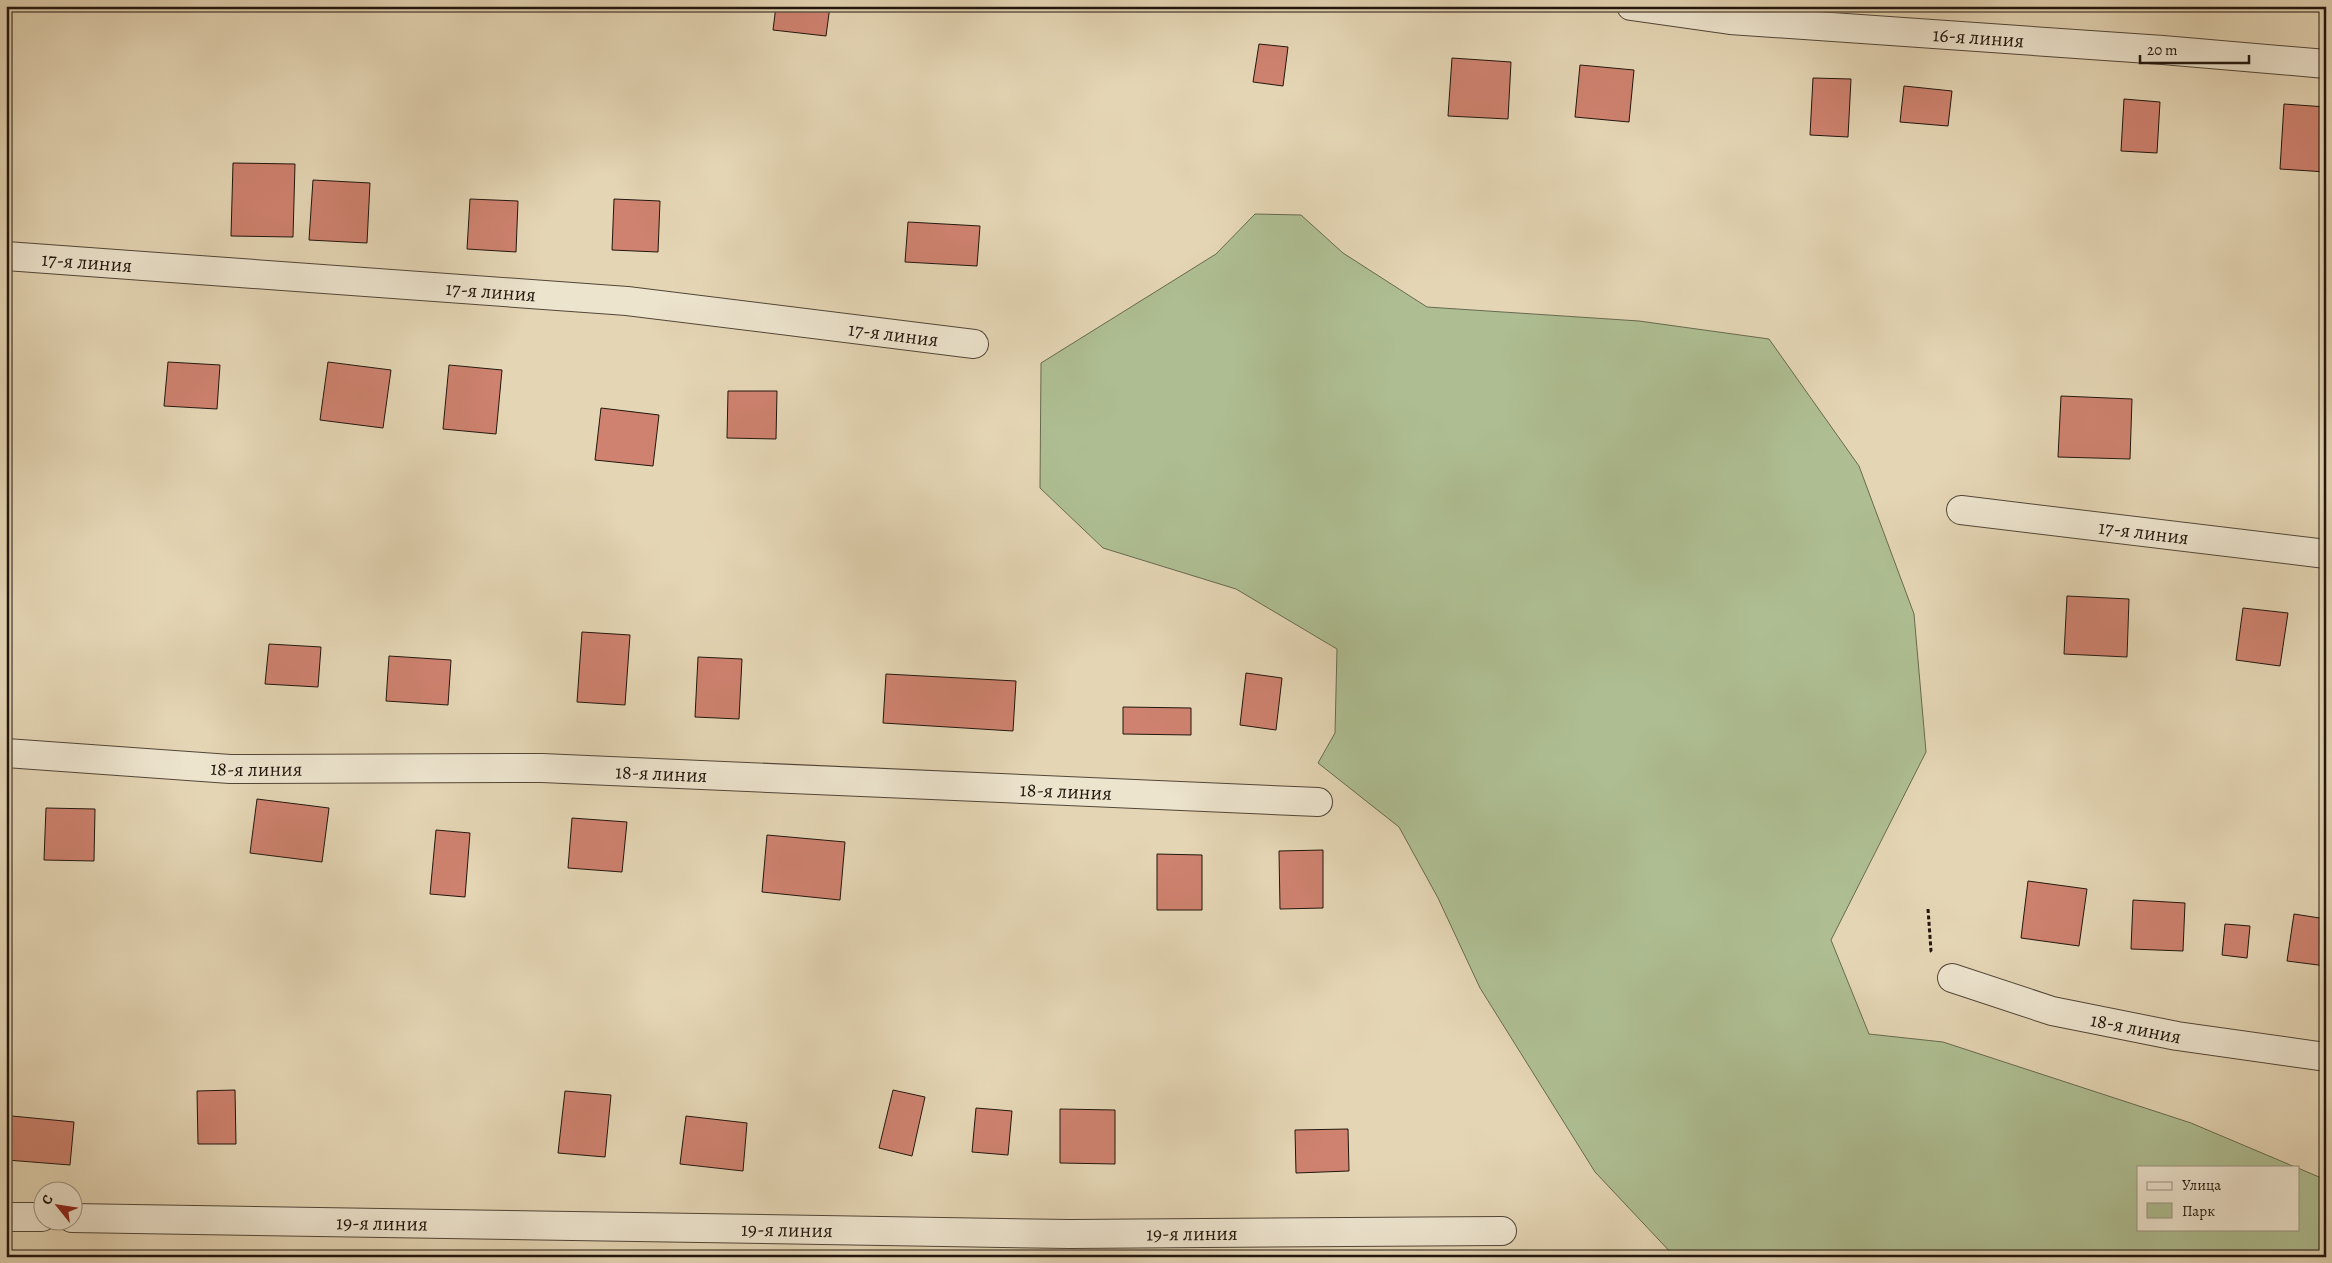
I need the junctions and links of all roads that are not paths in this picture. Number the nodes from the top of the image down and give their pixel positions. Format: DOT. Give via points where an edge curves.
graph roads {
  1 [pos="1631,6"];
  2 [pos="2326,64"];
  3 [pos="6,256"];
  4 [pos="974,344"];
  5 [pos="1961,510"];
  6 [pos="2326,554"];
  7 [pos="6,752"];
  8 [pos="1318,802"];
  9 [pos="1952,978"];
  10 [pos="2326,1058"];
  11 [pos="6,1217"];
  12 [pos="32,1217"];
  13 [pos="82,1218"];
  14 [pos="1502,1231"];
  1 -- 2 [label="street, 16-я линия" via="1730,20"];
  3 -- 4 [label="street, 17-я линия" via="628,301"];
  5 -- 6 [label="street, 17-я линия"];
  7 -- 8 [label="street, 18-я линия" via="230,770 542,768"];
  9 -- 10 [label="street, 18-я линия" via="2052,1012 2177,1036"];
  11 -- 12 [label="street"];
  13 -- 14 [label="street, 19-я линия" via="1070,1234"];
}
